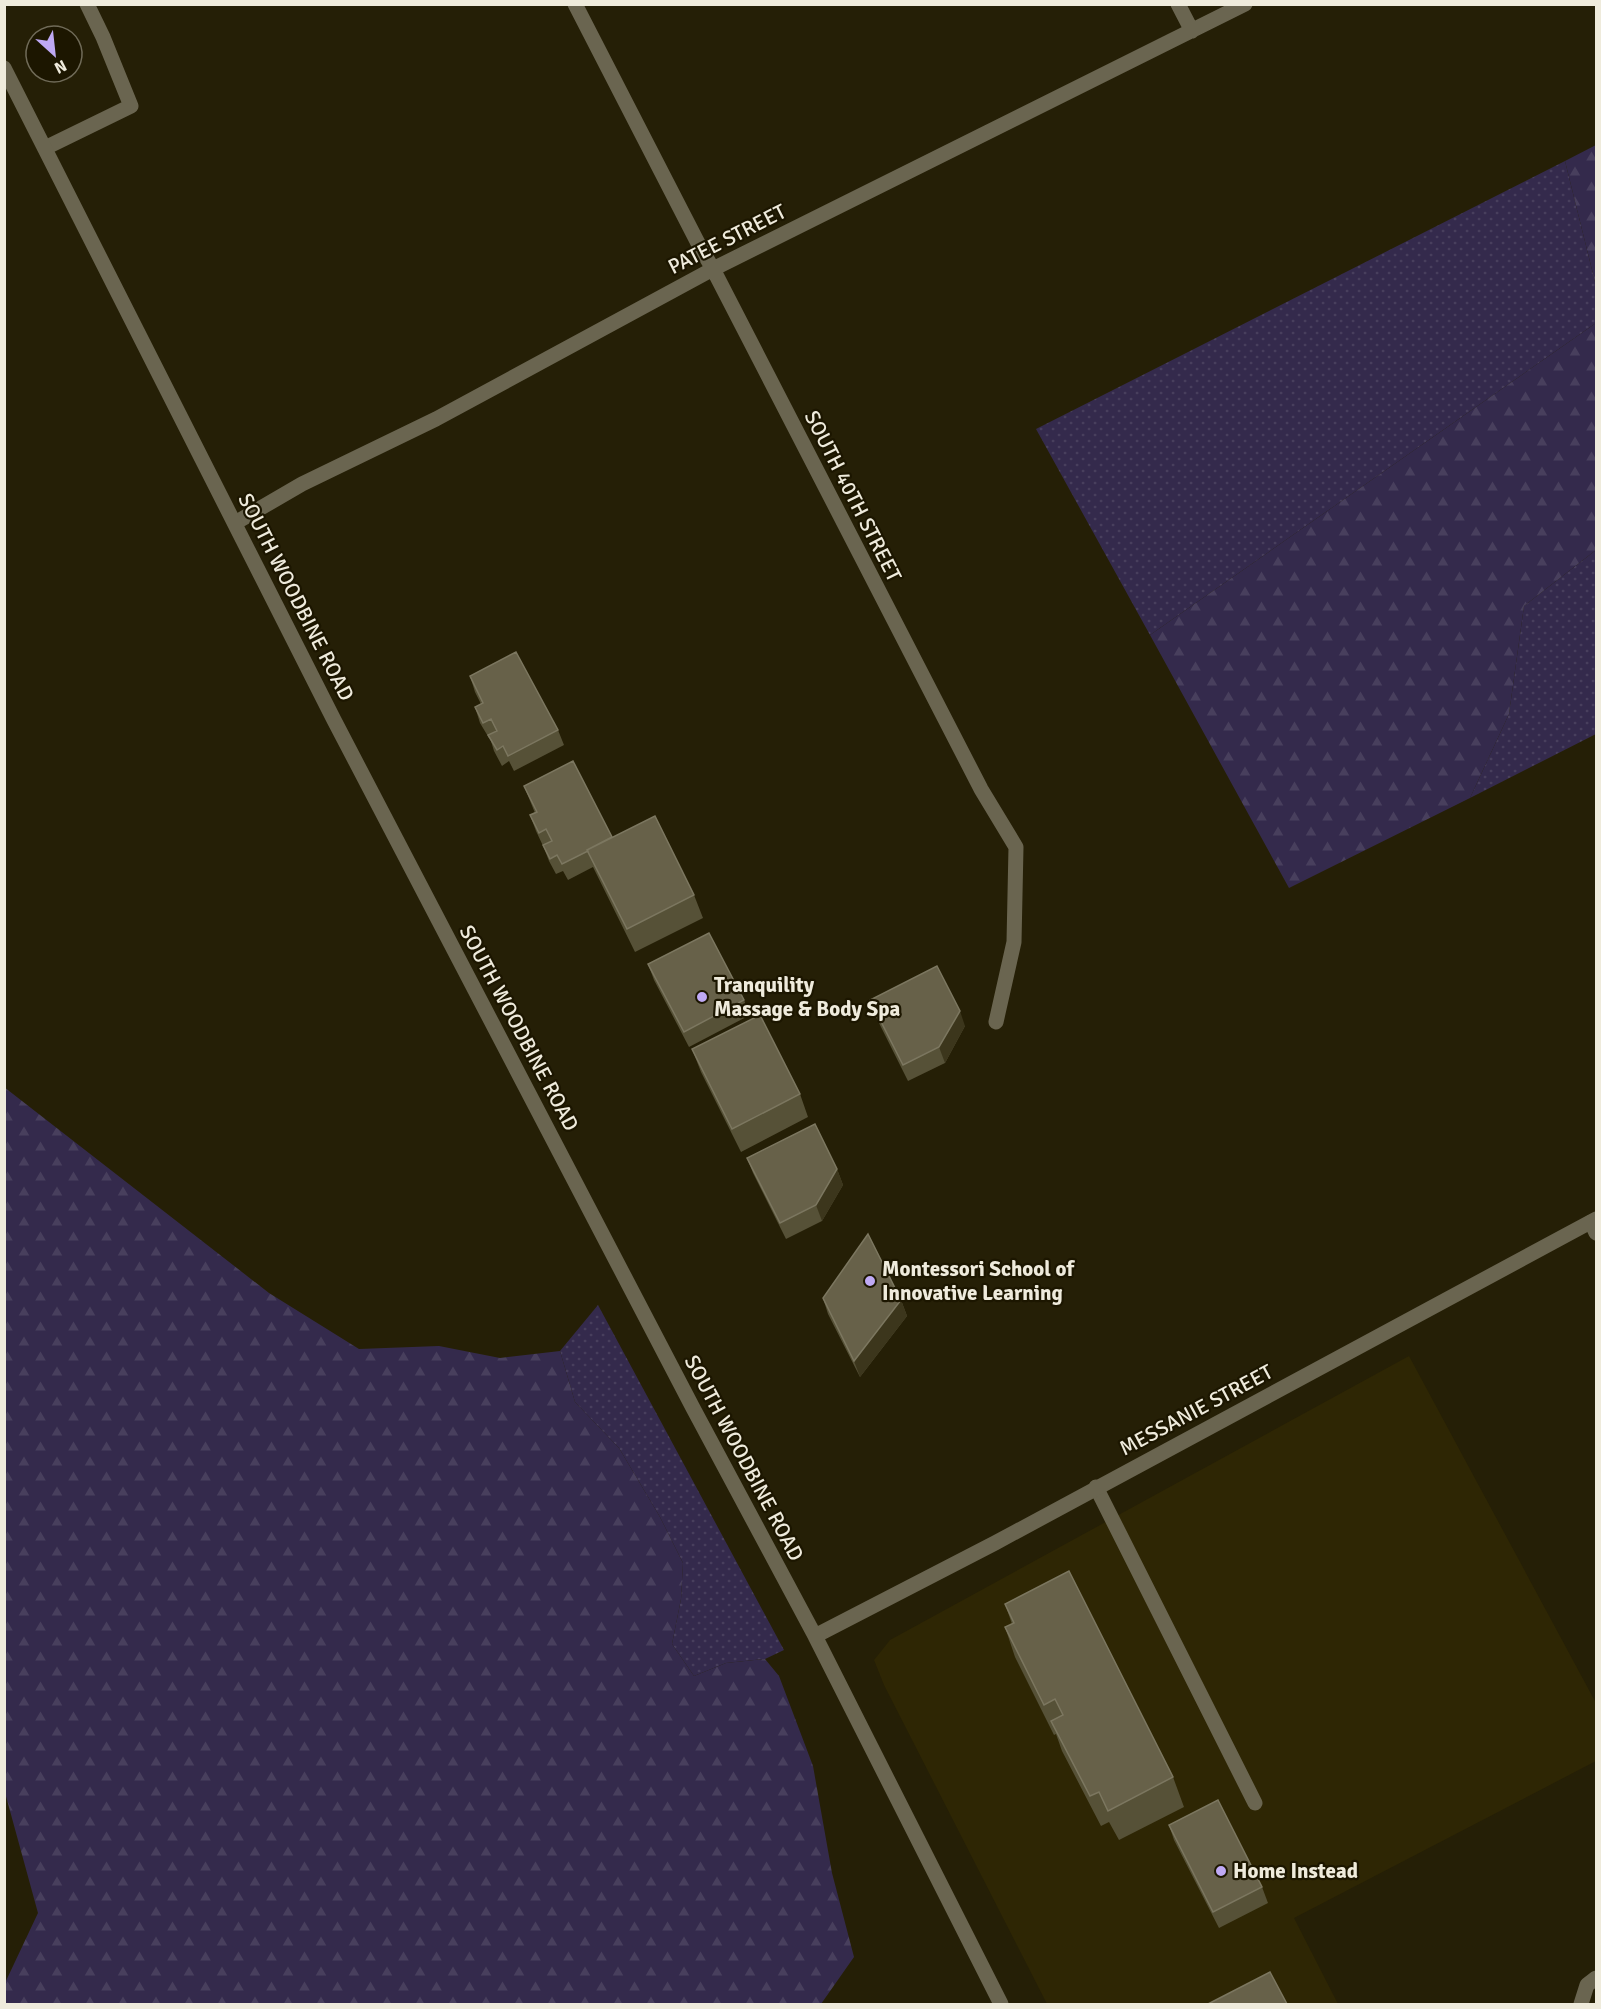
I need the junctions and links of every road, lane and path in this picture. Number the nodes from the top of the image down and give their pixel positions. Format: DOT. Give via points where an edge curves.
graph roads {
  1 [pos="87,4"];
  2 [pos="575,4"];
  3 [pos="1178,4"];
  4 [pos="1245,4"];
  5 [pos="1192,31"];
  6 [pos="4,68"];
  7 [pos="45,148"];
  8 [pos="713,269"];
  9 [pos="235,523"];
  10 [pos="996,1022"];
  11 [pos="1595,1225"];
  12 [pos="1096,1487"];
  13 [pos="815,1636"];
  14 [pos="1255,1803"];
  15 [pos="1596,1978"];
  16 [pos="1001,2004"];
  17 [pos="1581,2004"];
  1 -- 7 [label="street" via="131,106"];
  2 -- 8 [label="street, SOUTH 40TH STREET"];
  3 -- 5 [label="street"];
  4 -- 5 [label="street, PATEE STREET"];
  5 -- 8 [label="street, PATEE STREET"];
  6 -- 7 [label="street, SOUTH WOODBINE ROAD"];
  7 -- 9 [label="street, SOUTH WOODBINE ROAD"];
  8 -- 9 [label="street, PATEE STREET"];
  8 -- 10 [label="street, SOUTH 40TH STREET" via="981,789 1016,847 1014,942"];
  9 -- 13 [label="street, SOUTH WOODBINE ROAD" via="334,720"];
  11 -- 12 [label="street, MESSANIE STREET"];
  12 -- 13 [label="street, MESSANIE STREET"];
  12 -- 14 [label="street"];
  13 -- 16 [label="street, SOUTH WOODBINE ROAD"];
  15 -- 17 [label="street" via="1587,1985"];
}
